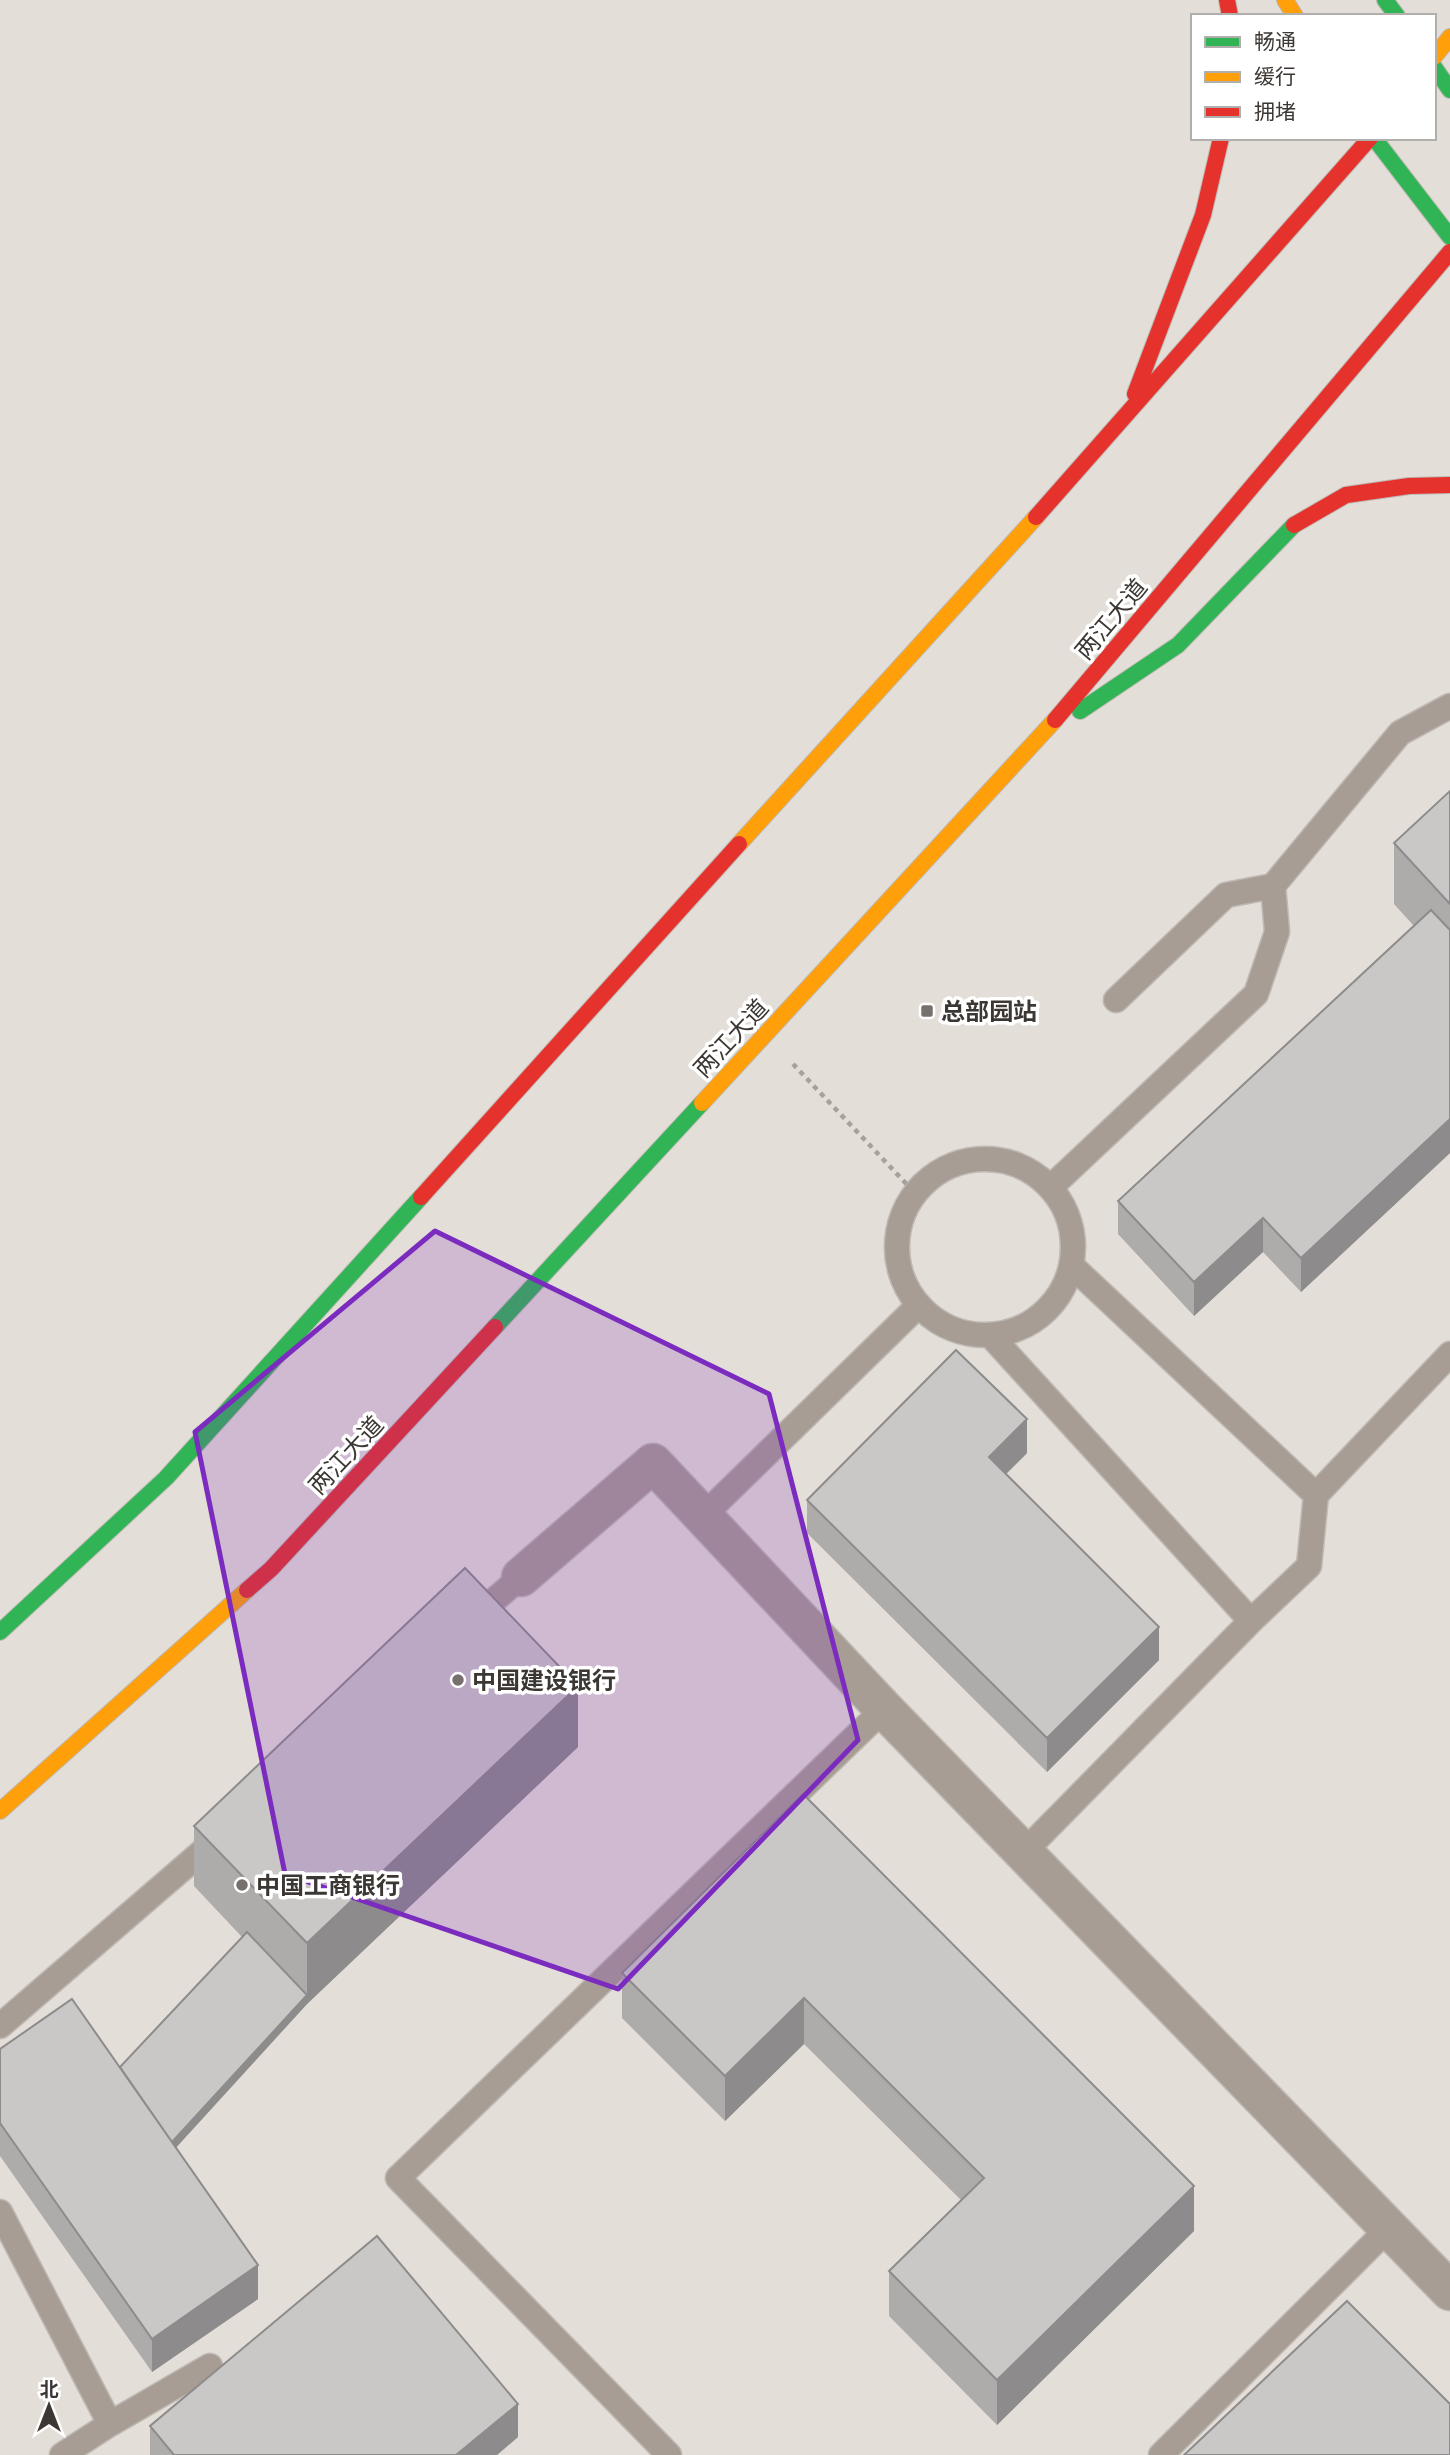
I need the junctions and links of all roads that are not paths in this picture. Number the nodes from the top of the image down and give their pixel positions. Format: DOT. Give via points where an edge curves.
graph roads {
  1 [pos="1450,37"];
  2 [pos="1436,54"];
  3 [pos="1436,70"];
  4 [pos="1450,90"];
  5 [pos="1222,140"];
  6 [pos="1370,140"];
  7 [pos="1374,140"];
  8 [pos="1450,237"];
  9 [pos="1450,252"];
  10 [pos="1126,417"];
  11 [pos="1450,485"];
  12 [pos="1450,706"];
  13 [pos="1040,738"];
  14 [pos="1273,886"];
  15 [pos="1116,1000"];
  16 [pos="1051,1187"];
  17 [pos="1072,1266"];
  18 [pos="919,1304"];
  19 [pos="990,1335"];
  20 [pos="1450,1354"];
  21 [pos="1316,1495"];
  22 [pos="703,1516"];
  23 [pos="521,1577"];
  24 [pos="1251,1621"];
  25 [pos="459,1631"];
  26 [pos="0,1632"];
  27 [pos="884,1709"];
  28 [pos="0,1811"];
  29 [pos="240,1819"];
  30 [pos="1023,1853"];
  31 [pos="0,2026"];
  32 [pos="0,2212"];
  33 [pos="1389,2228"];
  34 [pos="1450,2291"];
  35 [pos="210,2366"];
  36 [pos="110,2424"];
  37 [pos="62,2455"];
  38 [pos="669,2455"];
  39 [pos="1161,2455"];
  1 -- 2 [label="main road"];
  3 -- 4 [label="main road"];
  5 -- 10 [label="main road" via="1203,215"];
  6 -- 10 [label="main road"];
  7 -- 8 [label="main road"];
  9 -- 13 [label="main road, 两江大道"];
  10 -- 26 [label="main road" via="166,1478"];
  11 -- 13 [label="main road" via="1346,495 1297,522 1178,645"];
  12 -- 14 [label="lane" via="1400,733"];
  13 -- 28 [label="main road, 两江大道" via="271,1569"];
  14 -- 15 [label="lane" via="1226,895"];
  14 -- 16 [label="lane" via="1277,932 1256,993"];
  16 -- 17 [label="lane" via="1070,1225"];
  16 -- 18 [label="lane" via="1027,1169 998,1159 968,1160 939,1171 915,1193 901,1217 896,1247 902,1277"];
  17 -- 19 [label="lane" via="1062,1293 1044,1314 1019,1328"];
  17 -- 21 [label="lane"];
  18 -- 19 [label="lane" via="938,1322 964,1333"];
  18 -- 22 [label="lane"];
  19 -- 24 [label="lane"];
  20 -- 21 [label="lane"];
  21 -- 24 [label="lane" via="1308,1566"];
  22 -- 23 [label="street" via="653,1463"];
  22 -- 27 [label="street"];
  23 -- 25 [label="lane"];
  24 -- 30 [label="lane"];
  27 -- 30 [label="street"];
  27 -- 38 [label="lane" via="398,2178"];
  29 -- 31 [label="lane"];
  30 -- 33 [label="street"];
  32 -- 36 [label="lane"];
  33 -- 34 [label="street"];
  33 -- 39 [label="lane"];
  35 -- 36 [label="lane"];
  36 -- 37 [label="lane"];
}
